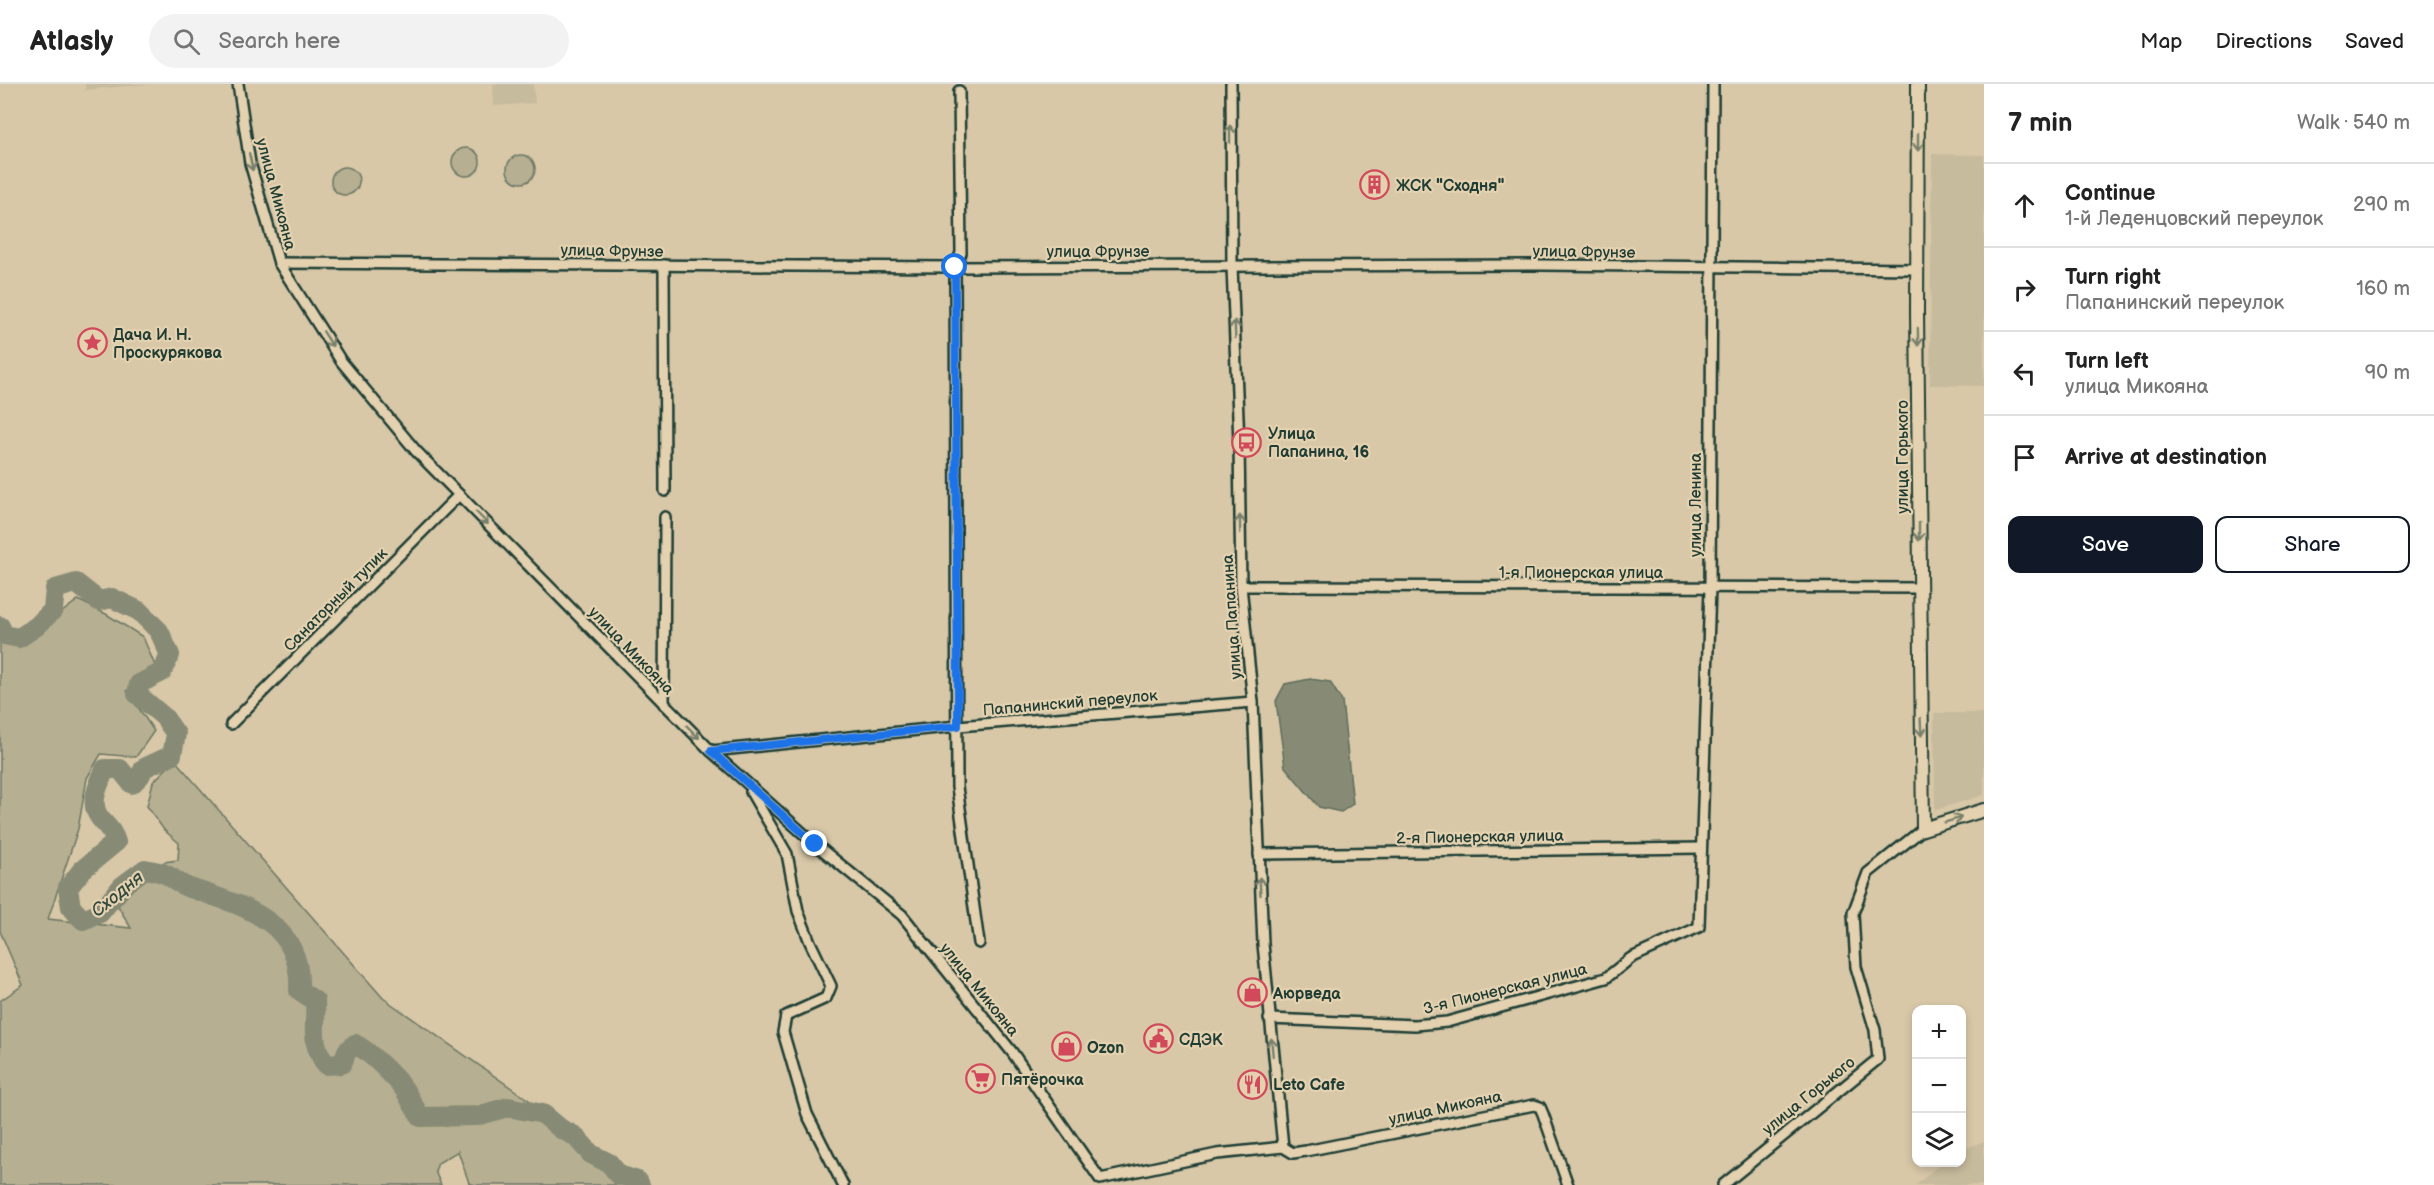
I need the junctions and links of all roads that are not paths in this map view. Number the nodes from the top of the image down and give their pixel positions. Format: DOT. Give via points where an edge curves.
graph roads {
  1 [pos="238,84"];
  2 [pos="1231,84"];
  3 [pos="1713,84"];
  4 [pos="1918,84"];
  5 [pos="959,91"];
  6 [pos="279,262"];
  7 [pos="664,265"];
  8 [pos="1232,266"];
  9 [pos="955,267"];
  10 [pos="1712,268"];
  11 [pos="1917,269"];
  12 [pos="665,491"];
  13 [pos="459,495"];
  14 [pos="665,517"];
  15 [pos="1241,586"];
  16 [pos="1710,587"];
  17 [pos="1920,588"];
  18 [pos="1253,702"];
  19 [pos="664,704"];
  20 [pos="231,724"];
  21 [pos="958,726"];
  22 [pos="711,751"];
  23 [pos="747,784"];
  24 [pos="1984,810"];
  25 [pos="1923,829"];
  26 [pos="1701,848"];
  27 [pos="1259,854"];
  28 [pos="1699,927"];
  29 [pos="979,943"];
  30 [pos="1269,1019"];
  31 [pos="1282,1147"];
  32 [pos="1102,1182"];
  33 [pos="843,1185"];
  34 [pos="1568,1185"];
  35 [pos="1723,1185"];
  1 -- 6 [label="street, улица Микояна, one-way" via="250,163"];
  8 -- 2 [label="street, улица Папанина, one-way"];
  3 -- 10 [label="street, улица Ленина"];
  4 -- 11 [label="street, улица Горького, one-way"];
  5 -- 9 [label="street" via="961,253"];
  6 -- 7 [label="street, улица Фрунзе"];
  6 -- 13 [label="street, улица Микояна, one-way" via="341,361 416,452"];
  7 -- 9 [label="street, улица Фрунзе"];
  7 -- 12 [label="street"];
  8 -- 9 [label="street, улица Фрунзе"];
  8 -- 10 [label="street, улица Фрунзе"];
  15 -- 8 [label="street, улица Папанина, one-way"];
  9 -- 21 [label="street"];
  10 -- 11 [label="street, улица Фрунзе"];
  10 -- 16 [label="street, улица Ленина"];
  11 -- 17 [label="street, улица Горького, one-way"];
  13 -- 19 [label="street, улица Микояна, one-way"];
  13 -- 20 [label="street, Санаторный тупик"];
  14 -- 19 [label="street"];
  15 -- 16 [label="street, 1-я Пионерская улица"];
  15 -- 18 [label="street, улица Папанина"];
  16 -- 17 [label="street, 1-я Пионерская улица"];
  16 -- 26 [label="street, улица Ленина"];
  17 -- 25 [label="street, улица Горького, one-way"];
  18 -- 21 [label="street, Папанинский переулок"];
  18 -- 27 [label="street, улица Папанина"];
  19 -- 22 [label="street, улица Микояна, one-way"];
  21 -- 22 [label="street, Папанинский переулок"];
  21 -- 29 [label="street" via="957,788"];
  22 -- 23 [label="street, улица Микояна"];
  23 -- 32 [label="street, улица Микояна" via="902,915 1012,1053"];
  23 -- 33 [label="street" via="787,854 798,911 831,986 826,998 786,1016 783,1032 807,1114"];
  25 -- 24 [label="street, улица Горького, one-way"];
  25 -- 35 [label="street, улица Горького" via="1868,873 1853,913 1856,967 1875,1030 1878,1059"];
  26 -- 27 [label="street, 2-я Пионерская улица"];
  26 -- 28 [label="street, улица Ленина"];
  30 -- 27 [label="street, улица Папанина, one-way"];
  28 -- 30 [label="street, 3-я Пионерская улица" via="1631,957 1606,978 1447,1022 1415,1025"];
  31 -- 30 [label="street, улица Папанина, one-way"];
  31 -- 32 [label="street, улица Микояна" via="1217,1154"];
  31 -- 34 [label="street, улица Микояна" via="1293,1153 1306,1151 1534,1105 1543,1114"];
}
